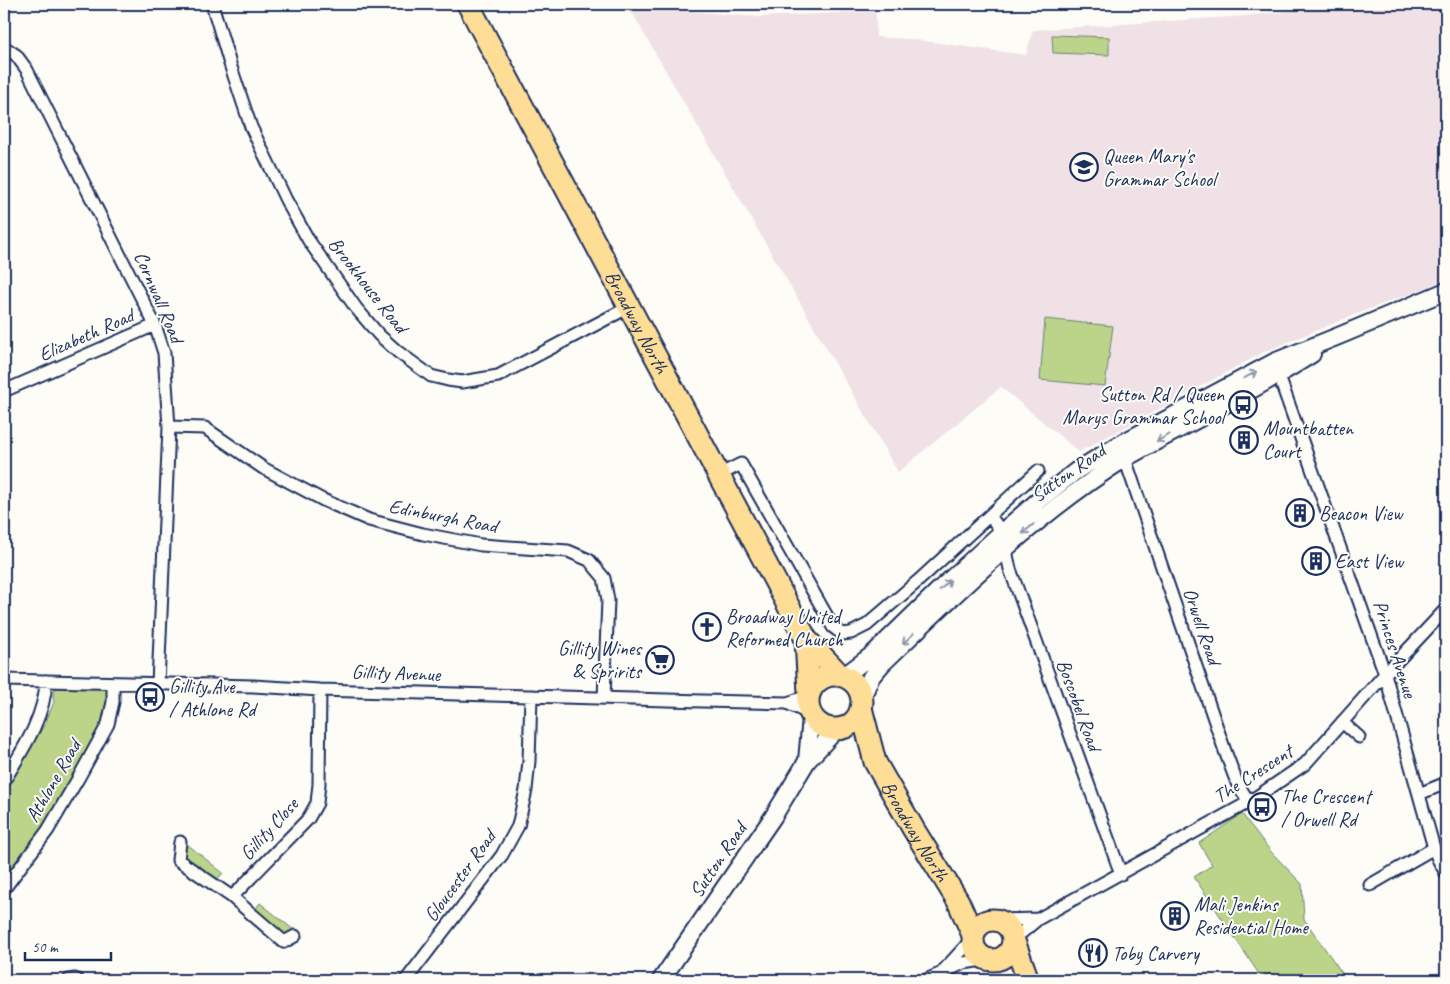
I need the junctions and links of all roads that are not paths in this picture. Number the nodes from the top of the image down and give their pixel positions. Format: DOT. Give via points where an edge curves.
graph roads {
  1 [pos="212,4"];
  2 [pos="468,4"];
  3 [pos="4,47"];
  4 [pos="1446,291"];
  5 [pos="629,307"];
  6 [pos="155,325"];
  7 [pos="1277,369"];
  8 [pos="4,391"];
  9 [pos="169,427"];
  10 [pos="1123,451"];
  11 [pos="1038,471"];
  12 [pos="718,475"];
  13 [pos="990,516"];
  14 [pos="1004,540"];
  15 [pos="1446,608"];
  16 [pos="806,639"];
  17 [pos="1385,674"];
  18 [pos="842,676"];
  19 [pos="4,680"];
  20 [pos="46,681"];
  21 [pos="113,684"];
  22 [pos="158,684"];
  23 [pos="320,690"];
  24 [pos="531,696"];
  25 [pos="604,698"];
  26 [pos="787,703"];
  27 [pos="862,703"];
  28 [pos="809,705"];
  29 [pos="1342,722"];
  30 [pos="837,729"];
  31 [pos="1359,738"];
  32 [pos="807,761"];
  33 [pos="875,762"];
  34 [pos="4,781"];
  35 [pos="1446,783"];
  36 [pos="1419,794"];
  37 [pos="1249,802"];
  38 [pos="180,842"];
  39 [pos="1434,848"];
  40 [pos="1446,873"];
  41 [pos="1121,874"];
  42 [pos="1370,885"];
  43 [pos="4,889"];
  44 [pos="232,897"];
  45 [pos="958,901"];
  46 [pos="1038,919"];
  47 [pos="994,920"];
  48 [pos="295,936"];
  49 [pos="973,936"];
  50 [pos="1014,940"];
  51 [pos="989,960"];
  52 [pos="942,972"];
  53 [pos="69,980"];
  54 [pos="77,980"];
  55 [pos="406,980"];
  56 [pos="661,980"];
  57 [pos="926,980"];
  58 [pos="1018,980"];
  59 [pos="1028,980"];
  1 -- 5 [label="street, Brookhouse Road" via="251,127 309,241 379,335 431,376 462,382 498,376"];
  2 -- 5 [label="highway, Broadway North"];
  3 -- 6 [label="street, Cornwall Road" via="16,55 27,70"];
  4 -- 7 [label="street, Sutton Road" via="1341,336"];
  5 -- 12 [label="highway, Broadway North"];
  6 -- 8 [label="street, Elizabeth Road"];
  6 -- 9 [label="street, Cornwall Road" via="164,352"];
  7 -- 10 [label="street, Sutton Road"];
  7 -- 17 [label="street, Princes Avenue"];
  9 -- 22 [label="street, Cornwall Road"];
  9 -- 25 [label="street, Edinburgh Road" via="205,428 263,468 369,520 481,545 568,551 589,560 604,578 608,600"];
  10 -- 14 [label="street, Sutton Road" via="1049,512"];
  10 -- 37 [label="street, Orwell Road" via="1228,759 1237,784"];
  11 -- 13 [label="street"];
  12 -- 13 [label="street" via="741,464 829,621 842,634 867,625"];
  12 -- 16 [label="highway, Broadway North"];
  13 -- 14 [label="street"];
  18 -- 14 [label="street, Sutton Road, one-way" via="872,656 942,587"];
  14 -- 27 [label="street, Sutton Road, one-way" via="956,593 882,664 871,677"];
  14 -- 41 [label="street, Boscobel Road" via="1010,569"];
  15 -- 17 [label="street, The Crescent"];
  16 -- 18 [label="highway, Broadway North"];
  16 -- 28 [label="highway, Broadway North"];
  17 -- 29 [label="street, The Crescent"];
  17 -- 36 [label="street, Princes Avenue"];
  18 -- 27 [label="highway" via="858,688"];
  18 -- 28 [label="highway" via="827,676 816,682"];
  19 -- 20 [label="street, Gillity Avenue"];
  20 -- 21 [label="street, Gillity Avenue"];
  20 -- 34 [label="street" via="46,692 36,721"];
  21 -- 22 [label="street, Gillity Avenue"];
  21 -- 43 [label="street, Athlone Road" via="108,724 48,830"];
  22 -- 23 [label="street, Gillity Avenue"];
  23 -- 24 [label="street, Gillity Avenue"];
  23 -- 44 [label="street, Gillity Close" via="317,804 308,818"];
  24 -- 25 [label="street, Gillity Avenue"];
  24 -- 55 [label="street, Gloucester Road" via="527,780 518,826 502,855"];
  25 -- 26 [label="street, Gillity Avenue"];
  26 -- 28 [label="street, Gillity Avenue"];
  26 -- 28 [label="street, Gillity Avenue"];
  27 -- 30 [label="highway" via="852,723"];
  27 -- 33 [label="highway, Broadway North"];
  28 -- 30 [label="highway" via="822,726"];
  28 -- 32 [label="street, Sutton Road"];
  29 -- 31 [label="street"];
  29 -- 37 [label="street, The Crescent" via="1305,764"];
  30 -- 32 [label="street, Sutton Road"];
  30 -- 33 [label="highway, Broadway North"];
  32 -- 56 [label="street, Sutton Road" via="773,817"];
  33 -- 45 [label="highway, Broadway North"];
  35 -- 36 [label="street"];
  36 -- 39 [label="street, Princes Avenue"];
  37 -- 41 [label="street, The Crescent"];
  38 -- 44 [label="street" via="178,860"];
  39 -- 40 [label="street, Princes Avenue"];
  39 -- 42 [label="street"];
  41 -- 46 [label="street, The Crescent"];
  44 -- 48 [label="street" via="284,942"];
  45 -- 47 [label="highway, Broadway North"];
  45 -- 49 [label="highway, Broadway North"];
  46 -- 47 [label="street, The Crescent"];
  46 -- 50 [label="street, The Crescent"];
  47 -- 49 [label="highway" via="982,923"];
  47 -- 50 [label="highway" via="1006,923"];
  49 -- 51 [label="highway" via="975,949"];
  49 -- 52 [label="street"];
  50 -- 51 [label="highway" via="1007,956"];
  50 -- 59 [label="highway"];
  51 -- 52 [label="street" via="964,963"];
  51 -- 58 [label="highway"];
  52 -- 57 [label="street"];
  53 -- 54 [label="street"];
}
